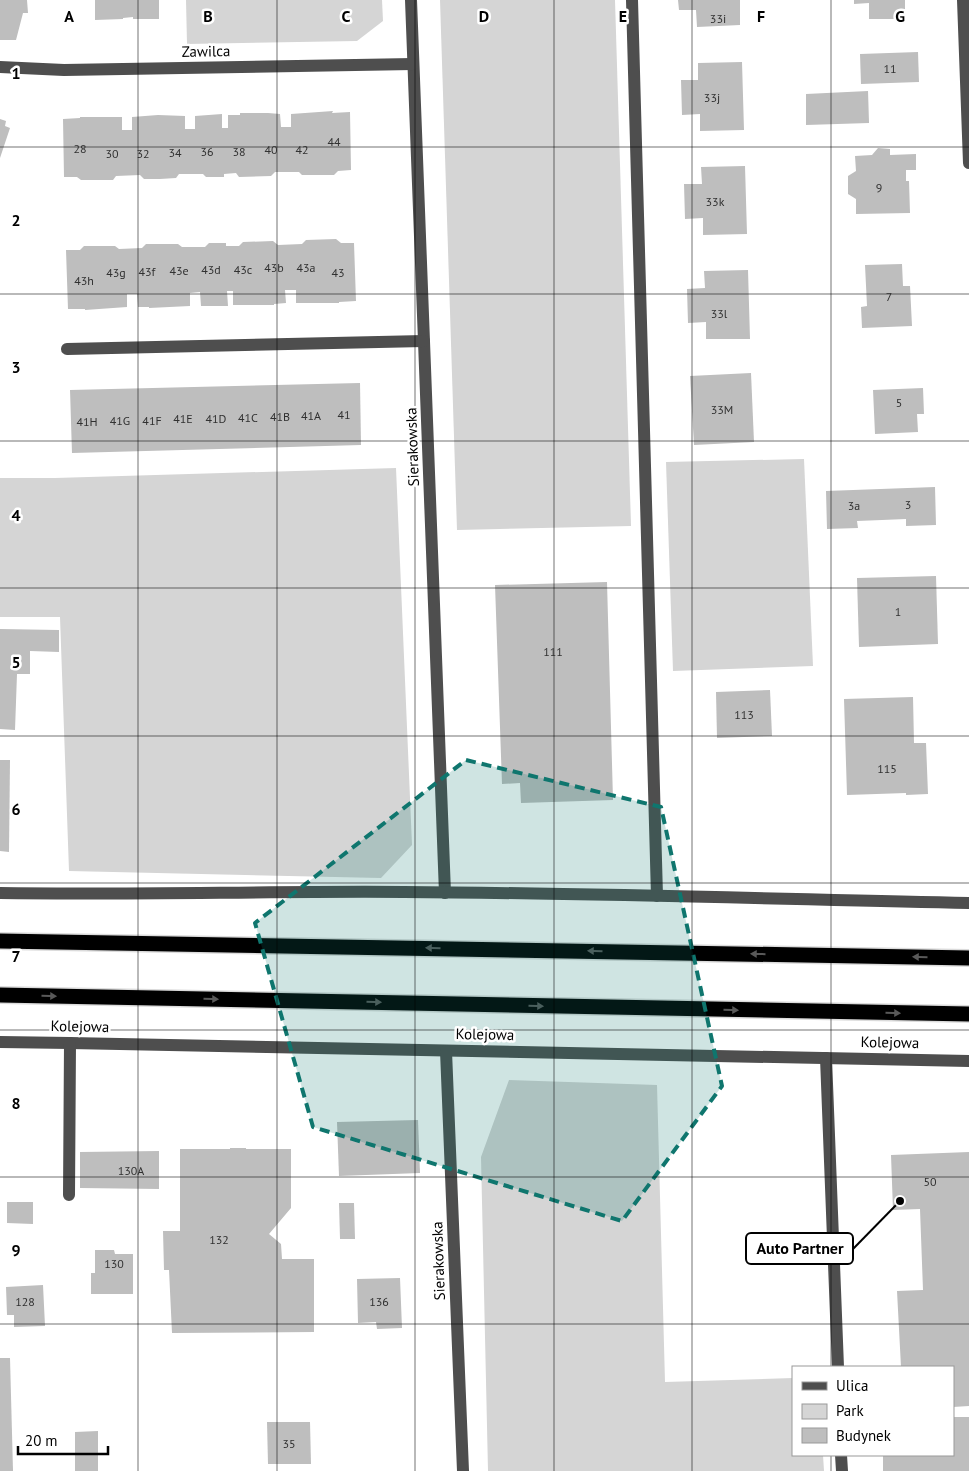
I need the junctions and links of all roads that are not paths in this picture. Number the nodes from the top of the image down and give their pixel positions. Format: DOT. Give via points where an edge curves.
graph roads {
  1 [pos="411,0"];
  2 [pos="632,0"];
  3 [pos="963,0"];
  4 [pos="413,64"];
  5 [pos="0,67"];
  6 [pos="969,163"];
  7 [pos="424,341"];
  8 [pos="67,349"];
  9 [pos="0,892"];
  10 [pos="445,893"];
  11 [pos="656,896"];
  12 [pos="969,903"];
  13 [pos="0,941"];
  14 [pos="969,958"];
  15 [pos="0,995"];
  16 [pos="969,1014"];
  17 [pos="0,1042"];
  18 [pos="70,1043"];
  19 [pos="446,1051"];
  20 [pos="826,1058"];
  21 [pos="969,1061"];
  22 [pos="69,1195"];
  23 [pos="838,1366"];
  24 [pos="841,1456"];
  25 [pos="462,1471"];
  26 [pos="842,1471"];
  1 -- 4 [label="street, Sierakowska"];
  2 -- 11 [label="street"];
  3 -- 6 [label="street"];
  4 -- 5 [label="street, Zawilca" via="64,70"];
  4 -- 7 [label="street, Sierakowska"];
  7 -- 8 [label="street"];
  7 -- 10 [label="street, Sierakowska"];
  9 -- 10 [label="street"];
  10 -- 11 [label="street"];
  11 -- 12 [label="street"];
  14 -- 13 [label="highway, one-way"];
  15 -- 16 [label="highway, Kolejowa, one-way"];
  17 -- 18 [label="street, Kolejowa"];
  18 -- 19 [label="street, Kolejowa"];
  18 -- 22 [label="street"];
  19 -- 20 [label="street, Kolejowa"];
  19 -- 25 [label="street, Sierakowska"];
  20 -- 21 [label="street, Kolejowa"];
  20 -- 23 [label="street"];
  24 -- 26 [label="street"];
}
